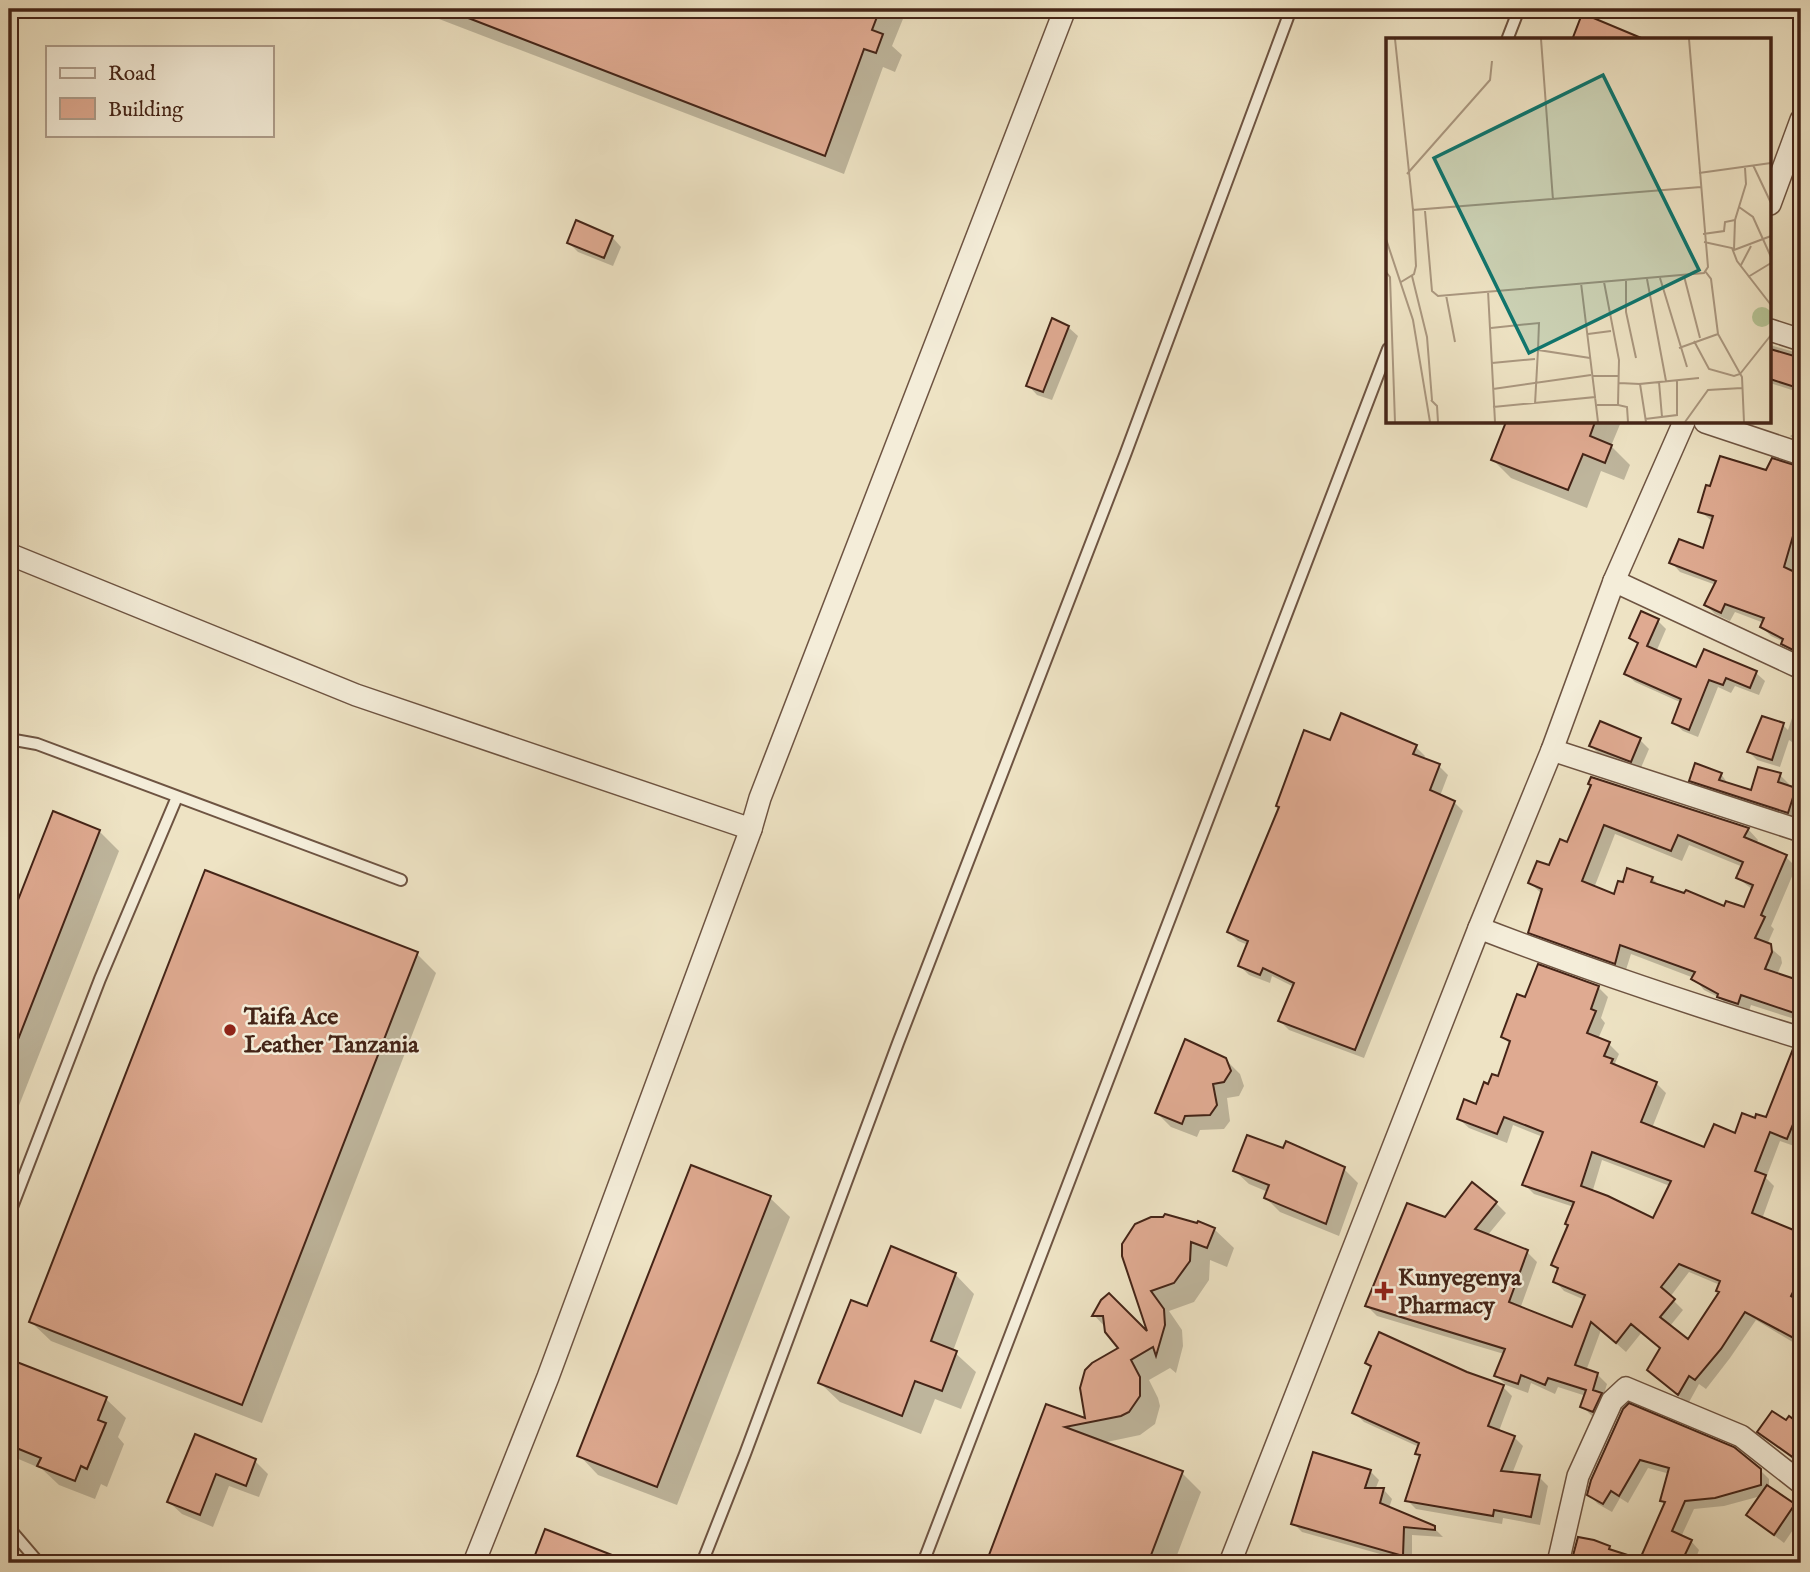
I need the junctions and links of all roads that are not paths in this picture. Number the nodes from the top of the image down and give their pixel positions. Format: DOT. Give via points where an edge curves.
graph roads {
  1 [pos="1065,9"];
  2 [pos="1291,9"];
  3 [pos="1519,9"];
  4 [pos="1508,38"];
  5 [pos="1800,129"];
  6 [pos="1772,199"];
  7 [pos="1772,331"];
  8 [pos="1801,340"];
  9 [pos="1386,354"];
  10 [pos="1683,424"];
  11 [pos="1711,424"];
  12 [pos="1801,454"];
  13 [pos="9,554"];
  14 [pos="1614,581"];
  15 [pos="1801,668"];
  16 [pos="9,739"];
  17 [pos="1552,750"];
  18 [pos="177,797"];
  19 [pos="751,829"];
  20 [pos="1801,831"];
  21 [pos="401,880"];
  22 [pos="1479,928"];
  23 [pos="1801,1038"];
  24 [pos="9,1215"];
  25 [pos="1801,1483"];
  26 [pos="9,1528"];
  27 [pos="39,1563"];
  28 [pos="474,1563"];
  29 [pos="702,1563"];
  30 [pos="923,1563"];
  31 [pos="1230,1563"];
  32 [pos="1558,1563"];
  1 -- 19 [label="street"];
  2 -- 29 [label="lane"];
  3 -- 4 [label="lane"];
  5 -- 6 [label="street"];
  7 -- 8 [label="street"];
  9 -- 30 [label="lane"];
  10 -- 14 [label="street"];
  11 -- 12 [label="street"];
  13 -- 19 [label="street" via="356,695"];
  14 -- 15 [label="street"];
  14 -- 17 [label="street"];
  16 -- 18 [label="lane" via="37,744"];
  17 -- 20 [label="street"];
  17 -- 22 [label="street"];
  18 -- 21 [label="lane"];
  18 -- 24 [label="lane" via="100,979"];
  19 -- 28 [label="street" via="553,1364"];
  22 -- 23 [label="street" via="1655,992"];
  22 -- 31 [label="street"];
  25 -- 32 [label="street" via="1741,1436 1626,1388 1612,1401 1578,1476"];
  26 -- 27 [label="lane"];
}
